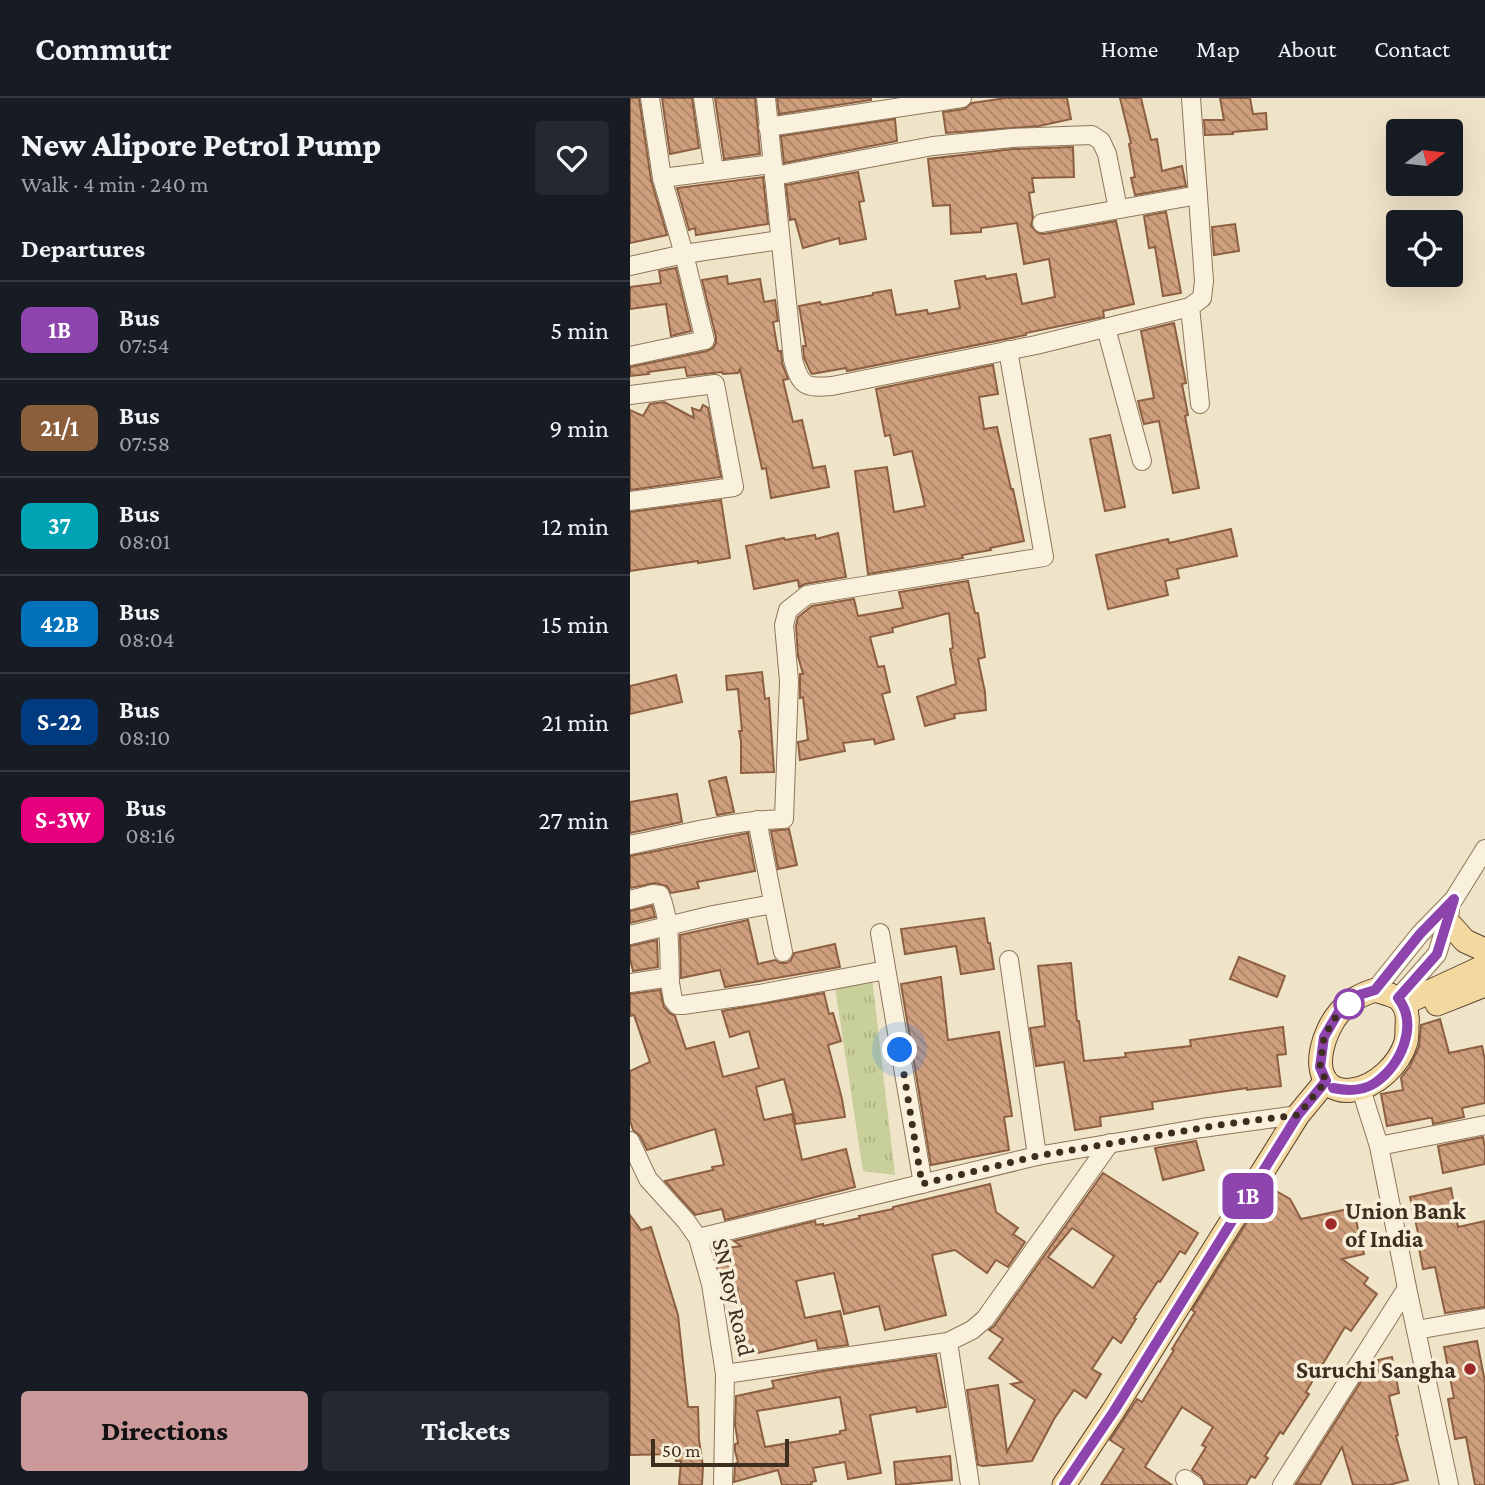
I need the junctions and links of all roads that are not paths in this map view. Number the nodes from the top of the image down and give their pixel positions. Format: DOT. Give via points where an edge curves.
graph roads {
  1 [pos="650,98"];
  2 [pos="703,98"];
  3 [pos="766,98"];
  4 [pos="962,98"];
  5 [pos="1191,98"];
  6 [pos="768,127"];
  7 [pos="773,170"];
  8 [pos="714,171"];
  9 [pos="662,178"];
  10 [pos="1198,194"];
  11 [pos="1118,209"];
  12 [pos="1042,223"];
  13 [pos="780,240"];
  14 [pos="684,254"];
  15 [pos="630,266"];
  16 [pos="1190,307"];
  17 [pos="1106,328"];
  18 [pos="1008,351"];
  19 [pos="630,356"];
  20 [pos="630,395"];
  21 [pos="1200,404"];
  22 [pos="1142,461"];
  23 [pos="630,502"];
  24 [pos="757,820"];
  25 [pos="630,845"];
  26 [pos="1485,849"];
  27 [pos="630,900"];
  28 [pos="773,904"];
  29 [pos="1450,910"];
  30 [pos="667,925"];
  31 [pos="880,933"];
  32 [pos="630,935"];
  33 [pos="1485,950"];
  34 [pos="783,952"];
  35 [pos="1009,960"];
  36 [pos="1485,966"];
  37 [pos="886,970"];
  38 [pos="630,983"];
  39 [pos="670,983"];
  40 [pos="1485,985"];
  41 [pos="1375,990"];
  42 [pos="1403,1006"];
  43 [pos="1326,1081"];
  44 [pos="1361,1089"];
  45 [pos="1298,1115"];
  46 [pos="1485,1125"];
  47 [pos="630,1142"];
  48 [pos="1110,1143"];
  49 [pos="1379,1146"];
  50 [pos="1037,1156"];
  51 [pos="648,1179"];
  52 [pos="922,1184"];
  53 [pos="630,1185"];
  54 [pos="698,1238"];
  55 [pos="1407,1288"];
  56 [pos="1485,1318"];
  57 [pos="1416,1330"];
  58 [pos="948,1342"];
  59 [pos="726,1374"];
  60 [pos="723,1485"];
  61 [pos="970,1485"];
  62 [pos="1064,1485"];
  63 [pos="1282,1485"];
  64 [pos="1449,1485"];
  1 -- 9 [label="street"];
  2 -- 8 [label="street"];
  3 -- 6 [label="street"];
  4 -- 6 [label="street"];
  5 -- 10 [label="street"];
  6 -- 7 [label="street"];
  7 -- 8 [label="street"];
  7 -- 11 [label="street" via="933,146 1092,135 1107,154"];
  7 -- 13 [label="street"];
  8 -- 9 [label="street"];
  9 -- 14 [label="street"];
  10 -- 11 [label="street"];
  10 -- 16 [label="street" via="1204,281 1202,298"];
  11 -- 12 [label="street"];
  13 -- 14 [label="street"];
  13 -- 18 [label="street" via="793,360 799,379 812,387"];
  14 -- 15 [label="street"];
  14 -- 19 [label="street" via="705,341"];
  16 -- 17 [label="street"];
  16 -- 21 [label="street"];
  17 -- 18 [label="street"];
  17 -- 22 [label="street"];
  18 -- 24 [label="street" via="1044,556 807,595 788,610 784,625 789,681 784,819"];
  20 -- 23 [label="street" via="715,384 734,487"];
  24 -- 25 [label="street"];
  24 -- 28 [label="street"];
  26 -- 29 [label="street"];
  27 -- 30 [label="street" via="660,895"];
  28 -- 30 [label="street"];
  28 -- 34 [label="street"];
  29 -- 33 [label="main road" via="1465,941"];
  29 -- 41 [label="street" via="1420,934"];
  29 -- 42 [label="street" via="1437,954"];
  30 -- 32 [label="street"];
  30 -- 39 [label="street"];
  31 -- 37 [label="street"];
  35 -- 50 [label="street"];
  36 -- 42 [label="main road"];
  37 -- 39 [label="street" via="683,1005 673,1000"];
  37 -- 52 [label="street"];
  38 -- 39 [label="street" via="664,978"];
  40 -- 42 [label="main road"];
  41 -- 42 [label="main road"];
  41 -- 43 [label="main road" via="1359,995 1338,1013 1324,1037 1320,1067"];
  42 -- 44 [label="main road" via="1406,1042 1394,1064 1375,1083"];
  43 -- 44 [label="main road" via="1346,1091"];
  43 -- 45 [label="main road"];
  44 -- 49 [label="street"];
  45 -- 48 [label="street"];
  45 -- 62 [label="main road"];
  46 -- 49 [label="street"];
  47 -- 51 [label="street, SN Roy Road"];
  48 -- 50 [label="street"];
  48 -- 58 [label="street" via="985,1319"];
  49 -- 55 [label="street"];
  50 -- 52 [label="street"];
  51 -- 53 [label="street"];
  51 -- 54 [label="street, SN Roy Road"];
  52 -- 54 [label="street"];
  54 -- 59 [label="street, SN Roy Road"];
  55 -- 57 [label="street"];
  55 -- 63 [label="street"];
  56 -- 57 [label="street"];
  57 -- 64 [label="street"];
  58 -- 59 [label="street"];
  58 -- 61 [label="street"];
  59 -- 60 [label="street, SN Roy Road"];
}
